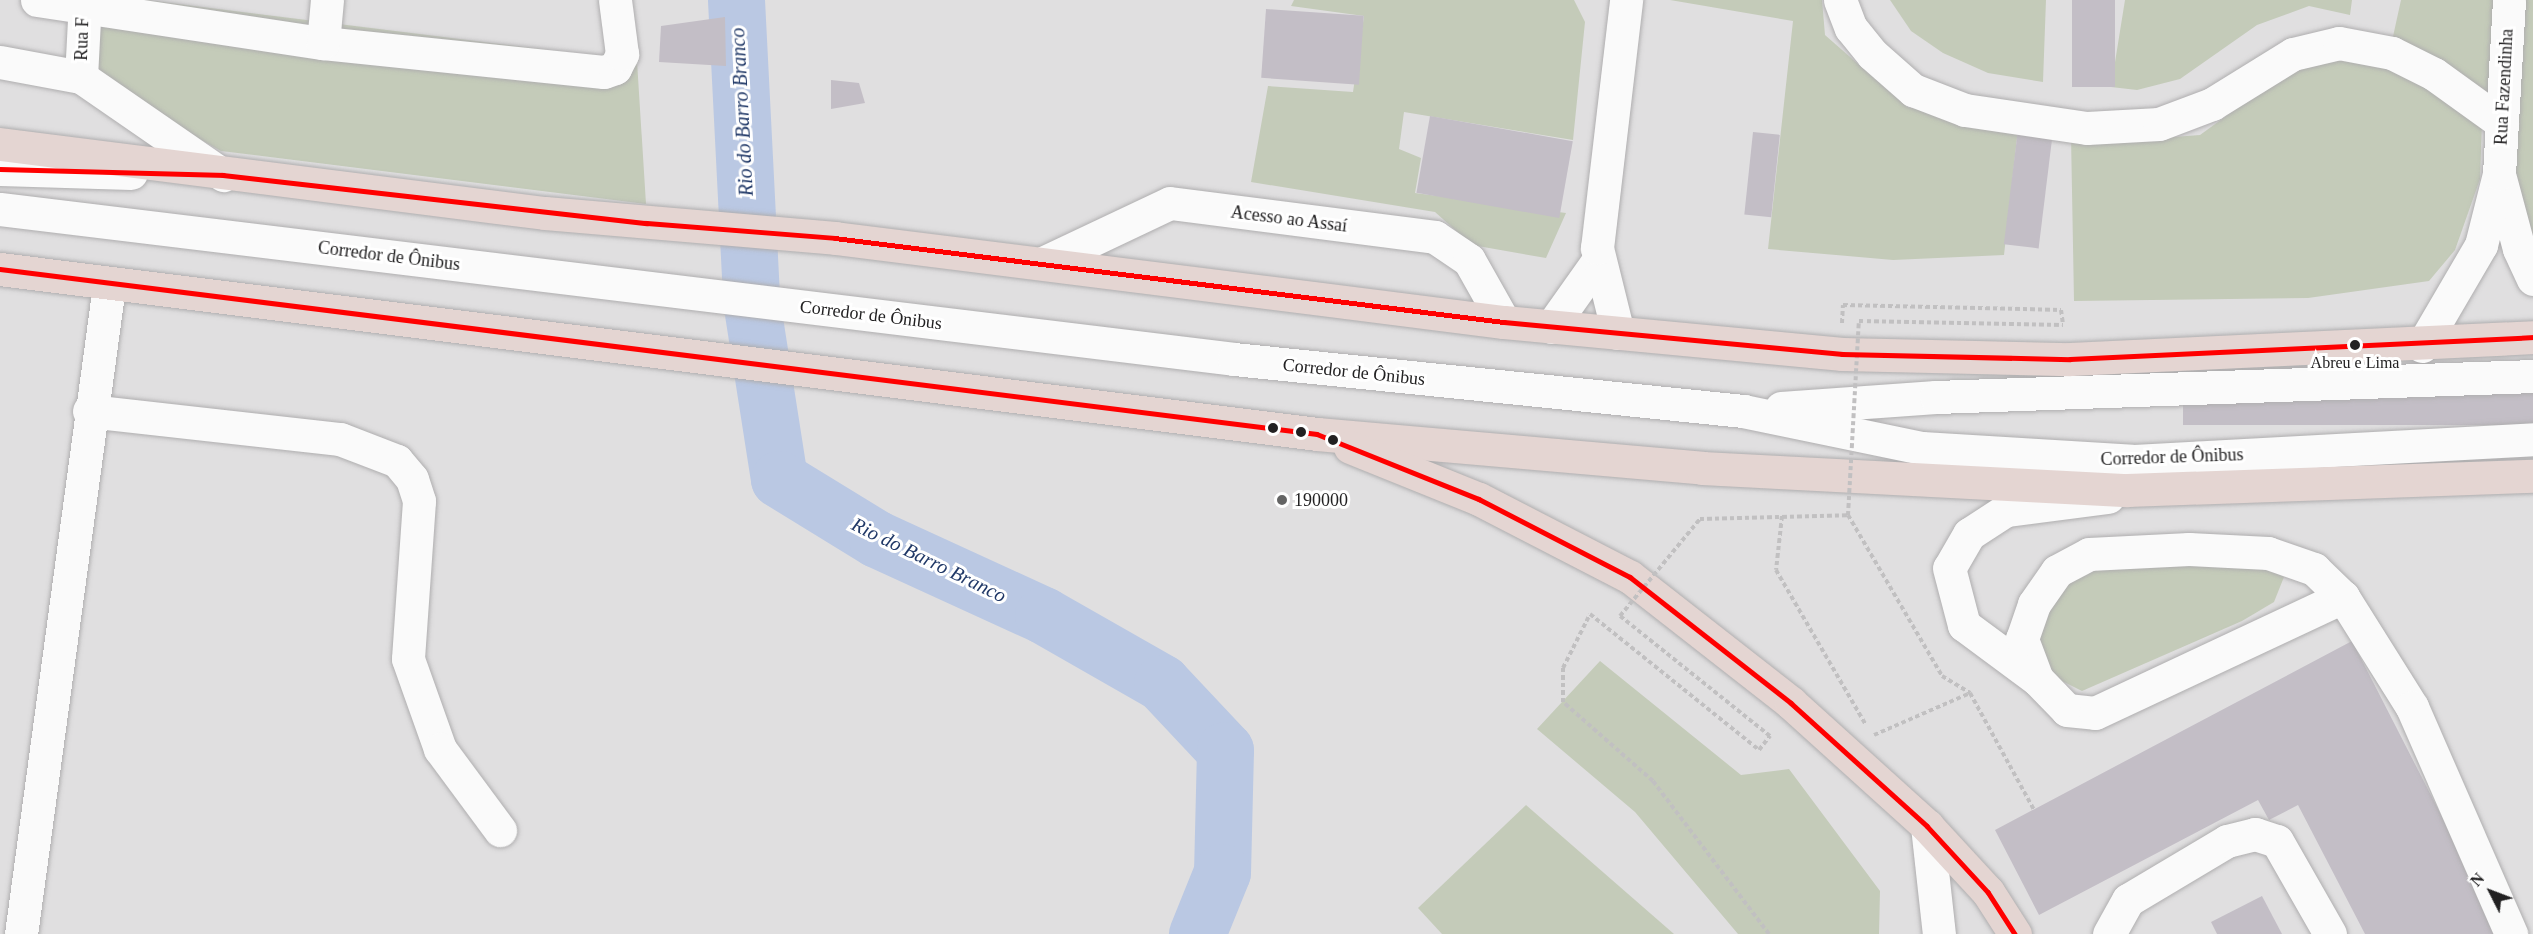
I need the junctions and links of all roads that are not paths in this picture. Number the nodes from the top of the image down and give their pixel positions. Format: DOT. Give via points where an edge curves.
graph roads {
  1 [pos="37,0"];
  2 [pos="327,0"];
  3 [pos="615,0"];
  4 [pos="1626,0"];
  5 [pos="1840,0"];
  6 [pos="2509,0"];
  7 [pos="84,4"];
  8 [pos="323,43"];
  9 [pos="0,62"];
  10 [pos="81,77"];
  11 [pos="2502,123"];
  12 [pos="0,144"];
  13 [pos="0,169"];
  14 [pos="2499,174"];
  15 [pos="223,175"];
  16 [pos="0,209"];
  17 [pos="1597,262"];
  18 [pos="1043,263"];
  19 [pos="0,269"];
  20 [pos="2533,279"];
  21 [pos="109,286"];
  22 [pos="1504,322"];
  23 [pos="1551,327"];
  24 [pos="1618,333"];
  25 [pos="2533,337"];
  26 [pos="2422,346"];
  27 [pos="2533,376"];
  28 [pos="89,411"];
  29 [pos="1743,411"];
  30 [pos="1317,434"];
  31 [pos="2533,439"];
  32 [pos="2533,476"];
  33 [pos="2172,489"];
  34 [pos="2343,597"];
  35 [pos="2037,679"];
  36 [pos="1928,826"];
  37 [pos="500,830"];
  38 [pos="21,934"];
  39 [pos="1939,934"];
  40 [pos="2015,934"];
  41 [pos="2109,934"];
  42 [pos="2330,934"];
  43 [pos="2511,934"];
  1 -- 7 [label="street"];
  2 -- 8 [label="street"];
  3 -- 8 [label="street" via="622,54 615,68 586,71"];
  4 -- 17 [label="street"];
  5 -- 11 [label="street" via="1851,28 1872,54 1913,90 1965,110 2087,128 2159,124 2212,104 2293,54 2339,43 2392,54 2434,74"];
  6 -- 11 [label="street, Rua Fazendinha"];
  7 -- 8 [label="street"];
  7 -- 10 [label="street, Rua F"];
  9 -- 10 [label="street"];
  10 -- 15 [label="street"];
  11 -- 14 [label="street, Rua Fazendinha"];
  12 -- 15 [label="highway"];
  13 -- 15 [label="street"];
  14 -- 20 [label="street, Rua Fazendinha" via="2518,249"];
  14 -- 26 [label="street, Rua Fazendinha" via="2481,244"];
  15 -- 18 [label="highway" via="646,224 835,238"];
  16 -- 29 [label="street, Corredor de Ônibus" via="1246,360"];
  17 -- 23 [label="street"];
  17 -- 24 [label="street"];
  18 -- 22 [label="highway"];
  18 -- 22 [label="street, Acesso ao Assaí" via="1170,203 1436,237 1469,260"];
  19 -- 21 [label="highway"];
  21 -- 28 [label="street"];
  21 -- 30 [label="highway"];
  22 -- 23 [label="highway"];
  23 -- 24 [label="highway"];
  24 -- 26 [label="highway" via="1842,354 2070,359"];
  25 -- 26 [label="highway"];
  27 -- 29 [label="street, Corredor de Ônibus" via="1936,397"];
  28 -- 37 [label="street" via="340,440 397,461 412,479 419,501 408,659 440,749"];
  28 -- 38 [label="street"];
  29 -- 31 [label="street, Corredor de Ônibus" via="1922,448 2132,461"];
  30 -- 33 [label="highway" via="1702,468"];
  30 -- 36 [label="highway" via="1479,499 1630,577 1791,703"];
  32 -- 33 [label="highway"];
  33 -- 35 [label="street" via="2006,510 1969,534 1949,568 1964,625"];
  34 -- 35 [label="street" via="2095,713 2067,710"];
  34 -- 35 [label="street" via="2314,569 2268,553 2189,549 2089,554 2057,572 2034,604 2022,639"];
  34 -- 43 [label="street" via="2412,707"];
  36 -- 39 [label="street"];
  36 -- 40 [label="highway" via="1988,892"];
  41 -- 42 [label="street" via="2127,900 2227,841 2255,834 2277,841"];
}
